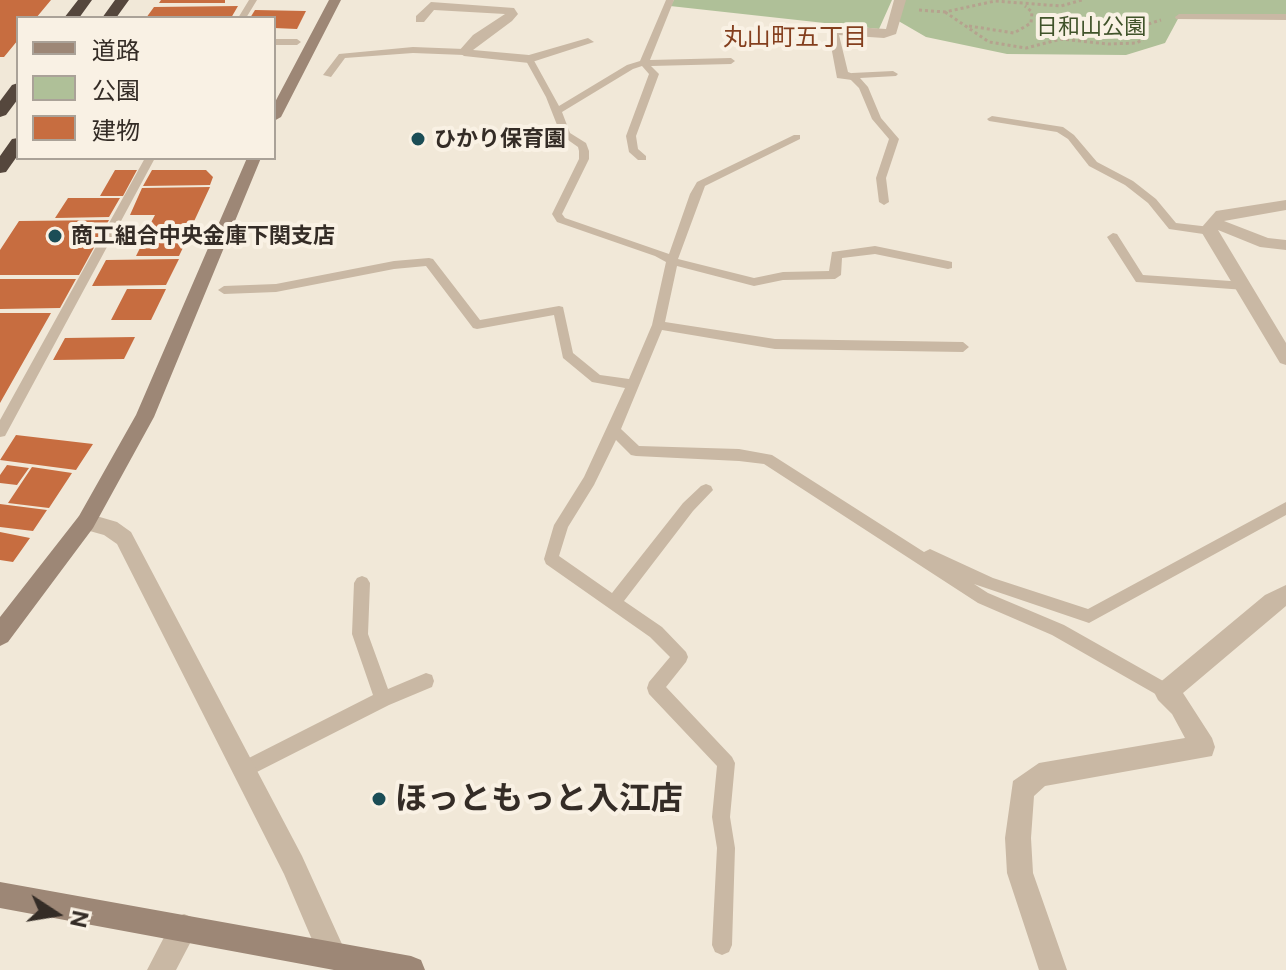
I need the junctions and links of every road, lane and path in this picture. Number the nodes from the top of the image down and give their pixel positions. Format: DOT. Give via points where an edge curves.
graph roads {
  1 [pos="85,0"];
  2 [pos="335,0"];
  3 [pos="670,0"];
  4 [pos="1082,0"];
  5 [pos="434,3"];
  6 [pos="900,4"];
  7 [pos="1025,6"];
  8 [pos="945,12"];
  9 [pos="73,16"];
  10 [pos="1179,17"];
  11 [pos="1286,17"];
  12 [pos="420,19"];
  13 [pos="968,25"];
  14 [pos="1004,33"];
  15 [pos="276,42"];
  16 [pos="297,42"];
  17 [pos="588,42"];
  18 [pos="998,45"];
  19 [pos="464,52"];
  20 [pos="529,59"];
  21 [pos="731,61"];
  22 [pos="644,63"];
  23 [pos="893,74"];
  24 [pos="328,75"];
  25 [pos="852,76"];
  26 [pos="16,91"];
  27 [pos="557,111"];
  28 [pos="0,112"];
  29 [pos="276,113"];
  30 [pos="992,119"];
  31 [pos="797,137"];
  32 [pos="642,158"];
  33 [pos="149,160"];
  34 [pos="253,160"];
  35 [pos="884,202"];
  36 [pos="1286,205"];
  37 [pos="1211,226"];
  38 [pos="1113,237"];
  39 [pos="1286,245"];
  40 [pos="672,261"];
  41 [pos="948,265"];
  42 [pos="1245,286"];
  43 [pos="224,290"];
  44 [pos="658,325"];
  45 [pos="1280,338"];
  46 [pos="963,347"];
  47 [pos="1286,358"];
  48 [pos="634,384"];
  49 [pos="614,430"];
  50 [pos="0,432"];
  51 [pos="706,490"];
  52 [pos="1286,508"];
  53 [pos="86,522"];
  54 [pos="903,546"];
  55 [pos="362,583"];
  56 [pos="1286,595"];
  57 [pos="615,601"];
  58 [pos="0,635"];
  59 [pos="426,681"];
  60 [pos="1166,692"];
  61 [pos="383,699"];
  62 [pos="245,769"];
  63 [pos="0,895"];
  64 [pos="184,928"];
  65 [pos="722,945"];
  66 [pos="332,953"];
  67 [pos="161,970"];
  68 [pos="411,970"];
  69 [pos="1053,970"];
  1 -- 9 [label="highway"];
  2 -- 29 [label="street"];
  3 -- 22 [label="lane"];
  4 -- 7 [label="path"];
  5 -- 12 [label="street"];
  5 -- 19 [label="street" via="512,14"];
  6 -- 8 [label="path"];
  6 -- 25 [label="street" via="892,31 832,33 842,75"];
  7 -- 8 [label="path" via="995,1"];
  7 -- 14 [label="path" via="1032,12 1031,23"];
  8 -- 13 [label="path"];
  10 -- 11 [label="lane"];
  10 -- 18 [label="path" via="1149,23 1137,43 1061,39 1035,47"];
  13 -- 14 [label="path"];
  13 -- 18 [label="path"];
  14 -- 18 [label="path"];
  15 -- 16 [label="lane"];
  17 -- 20 [label="street"];
  19 -- 20 [label="street"];
  19 -- 24 [label="lane" via="342,56"];
  20 -- 27 [label="lane"];
  21 -- 22 [label="lane"];
  22 -- 27 [label="lane"];
  22 -- 32 [label="lane" via="654,74 631,136 633,150"];
  23 -- 25 [label="lane"];
  25 -- 35 [label="lane" via="894,139 881,178"];
  26 -- 28 [label="highway"];
  27 -- 40 [label="lane" via="566,135 584,151 557,214 561,220"];
  30 -- 37 [label="lane" via="1060,129 1093,164 1152,201 1173,226"];
  31 -- 40 [label="lane" via="701,184"];
  33 -- 50 [label="lane"];
  34 -- 53 [label="street" via="145,417"];
  36 -- 37 [label="street" via="1221,214"];
  37 -- 39 [label="street"];
  37 -- 42 [label="street"];
  38 -- 42 [label="lane" via="1140,279"];
  40 -- 41 [label="lane" via="754,282 835,275 836,255 875,250"];
  40 -- 44 [label="lane"];
  42 -- 45 [label="street"];
  43 -- 48 [label="lane" via="276,288 429,262 477,325 559,310 567,355 597,379"];
  44 -- 46 [label="lane" via="775,344"];
  44 -- 48 [label="lane"];
  45 -- 47 [label="street"];
  48 -- 49 [label="lane"];
  49 -- 54 [label="lane" via="636,451 767,459"];
  49 -- 57 [label="lane" via="561,525 551,559"];
  51 -- 57 [label="lane"];
  52 -- 54 [label="lane" via="1089,616 990,584"];
  53 -- 58 [label="street"];
  53 -- 62 [label="street" via="124,538"];
  54 -- 60 [label="lane" via="983,598 1058,630"];
  55 -- 61 [label="lane" via="360,634"];
  56 -- 60 [label="street"];
  57 -- 65 [label="lane" via="680,657 655,688 726,763"];
  59 -- 61 [label="lane"];
  60 -- 69 [label="street" via="1203,747 1039,775 1022,790 1020,873"];
  61 -- 62 [label="lane"];
  62 -- 66 [label="street"];
  63 -- 64 [label="street"];
  64 -- 66 [label="street"];
  64 -- 67 [label="street"];
  66 -- 68 [label="street"];
}
